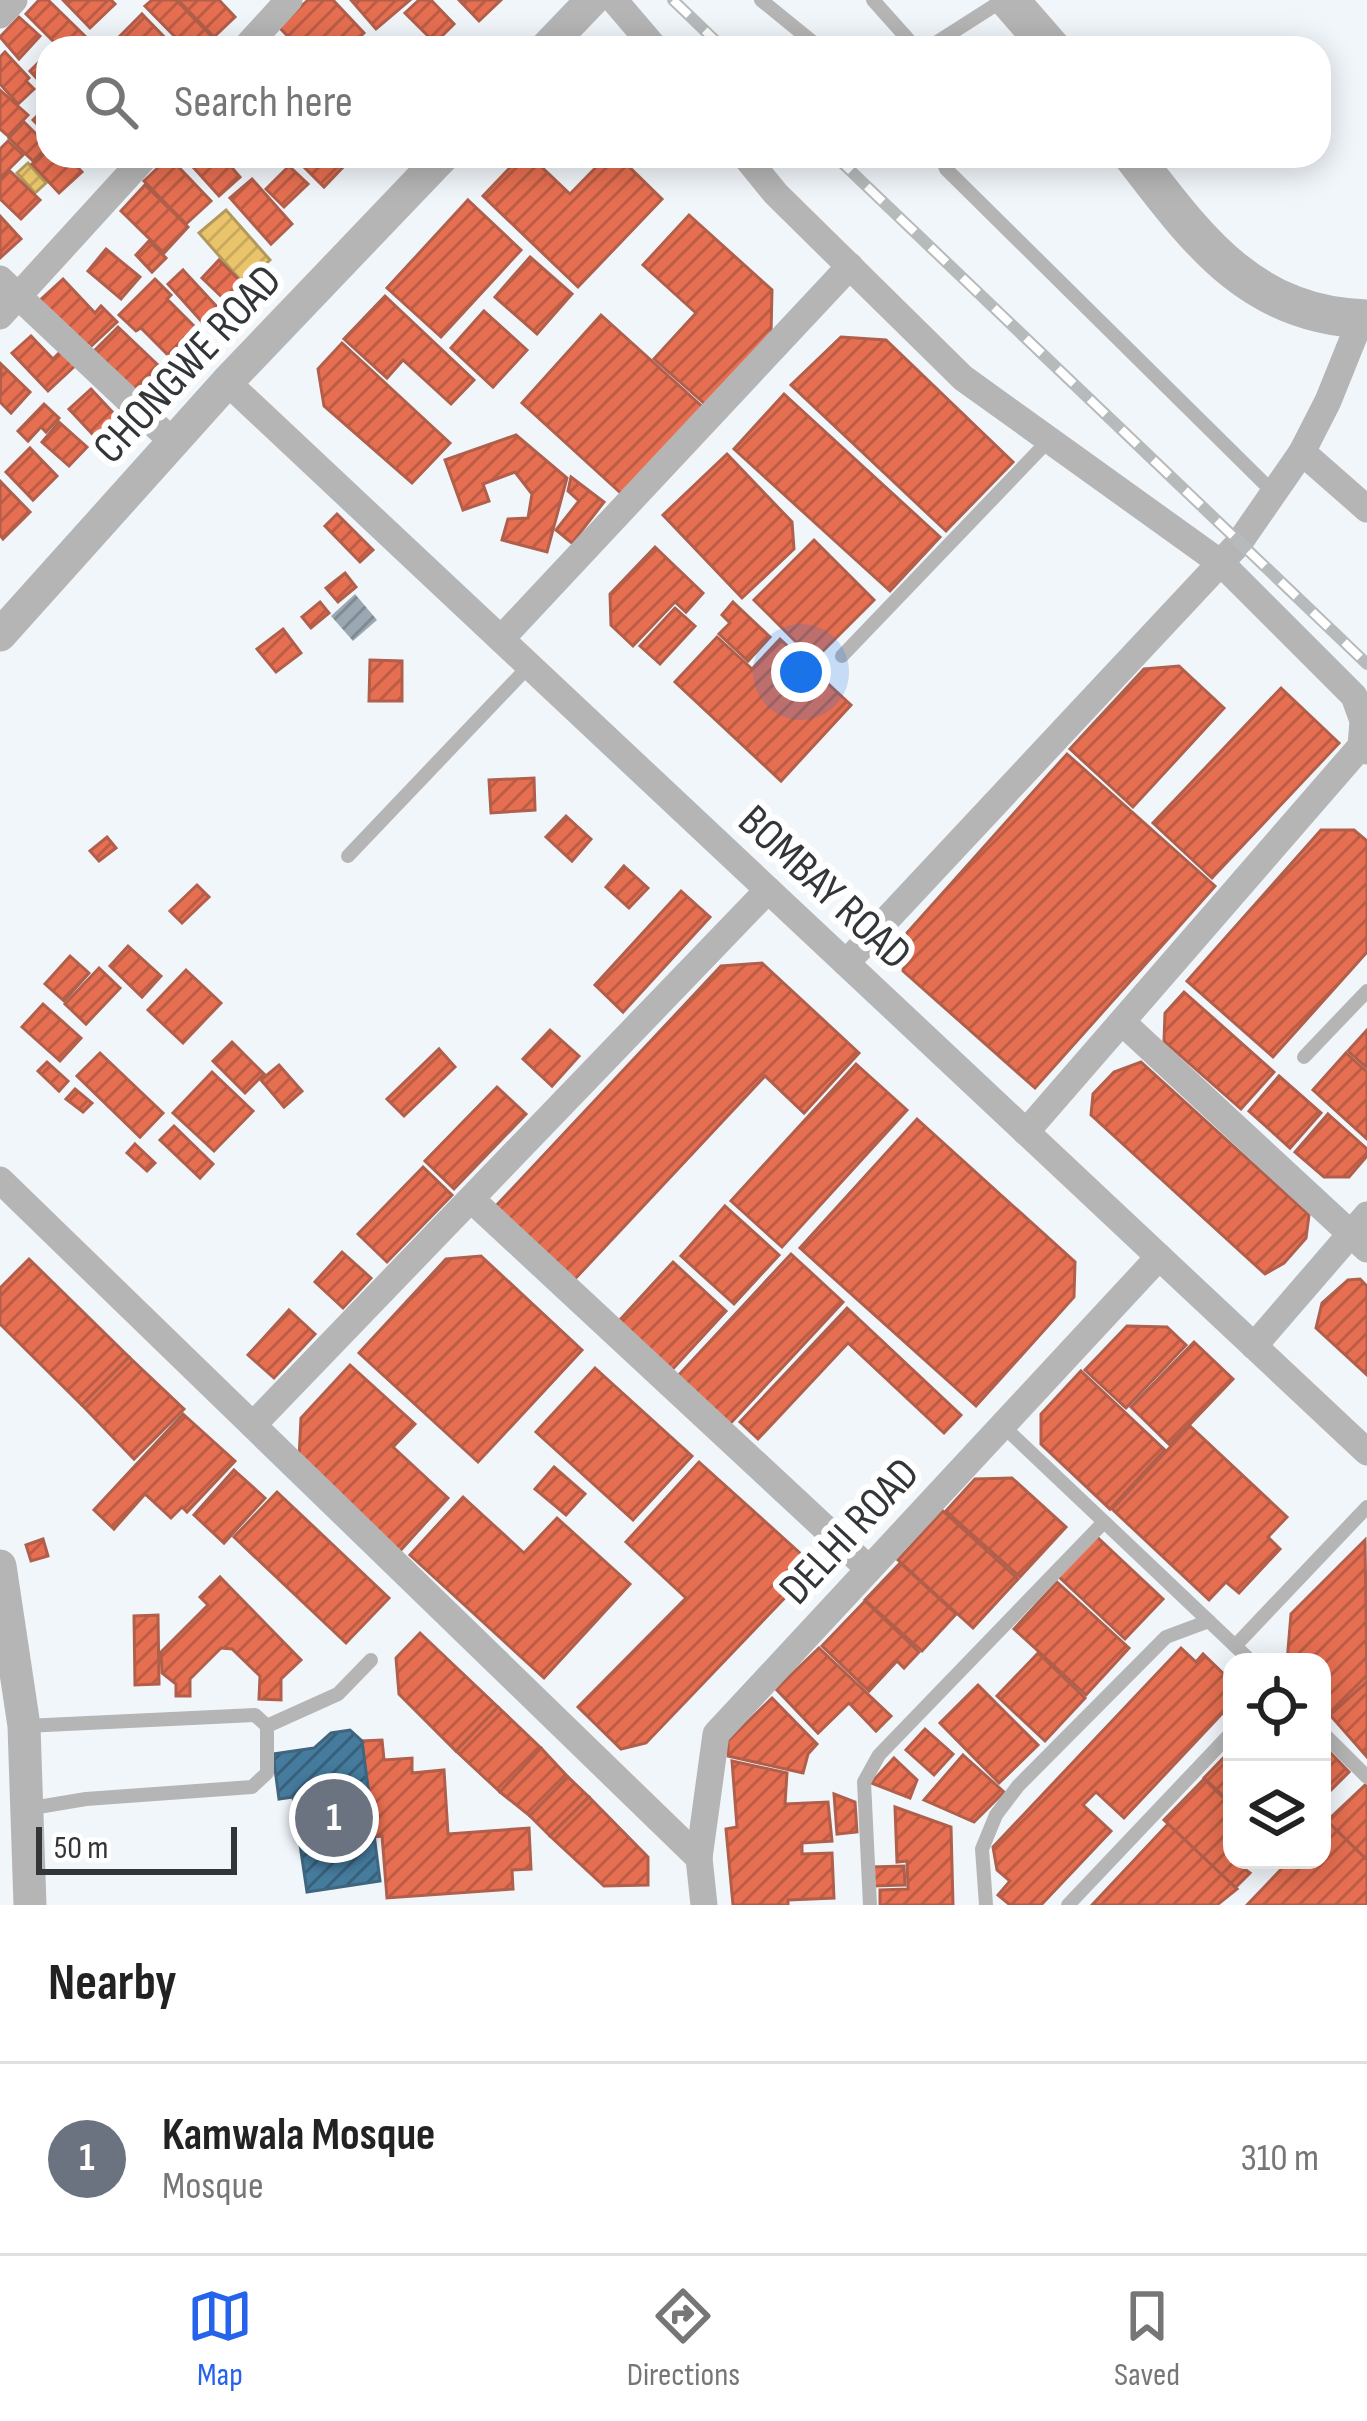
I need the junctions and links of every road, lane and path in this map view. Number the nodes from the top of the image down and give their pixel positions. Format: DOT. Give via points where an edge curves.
graph roads {
  1 [pos="14,0"];
  2 [pos="289,0"];
  3 [pos="592,0"];
  4 [pos="614,0"];
  5 [pos="761,0"];
  6 [pos="873,0"];
  7 [pos="972,0"];
  8 [pos="999,4"];
  9 [pos="0,15"];
  10 [pos="256,36"];
  11 [pos="558,36"];
  12 [pos="645,36"];
  13 [pos="805,36"];
  14 [pos="904,36"];
  15 [pos="947,36"];
  16 [pos="1037,36"];
  17 [pos="134,168"];
  18 [pos="432,168"];
  19 [pos="755,168"];
  20 [pos="946,168"];
  21 [pos="1142,168"];
  22 [pos="850,266"];
  23 [pos="6,297"];
  24 [pos="1364,319"];
  25 [pos="227,382"];
  26 [pos="1049,440"];
  27 [pos="173,442"];
  28 [pos="1302,452"];
  29 [pos="1273,491"];
  30 [pos="1367,509"];
  31 [pos="1222,564"];
  32 [pos="0,635"];
  33 [pos="501,639"];
  34 [pos="842,656"];
  35 [pos="530,666"];
  36 [pos="1364,748"];
  37 [pos="348,856"];
  38 [pos="768,890"];
  39 [pos="846,963"];
  40 [pos="1367,991"];
  41 [pos="1122,1022"];
  42 [pos="1304,1057"];
  43 [pos="1026,1132"];
  44 [pos="0,1180"];
  45 [pos="471,1199"];
  46 [pos="1362,1232"];
  47 [pos="1160,1257"];
  48 [pos="1254,1346"];
  49 [pos="253,1425"];
  50 [pos="1002,1425"];
  51 [pos="1367,1452"];
  52 [pos="1367,1507"];
  53 [pos="1105,1522"];
  54 [pos="0,1565"];
  55 [pos="869,1569"];
  56 [pos="1209,1621"];
  57 [pos="1235,1646"];
  58 [pos="1242,1653"];
  59 [pos="371,1660"];
  60 [pos="24,1726"];
  61 [pos="267,1726"];
  62 [pos="1223,1741"];
  63 [pos="1331,1741"];
  64 [pos="13,1771"];
  65 [pos="1367,1777"];
  66 [pos="26,1808"];
  67 [pos="699,1858"];
  68 [pos="30,1905"];
  69 [pos="704,1905"];
  70 [pos="870,1905"];
  71 [pos="986,1905"];
  72 [pos="1068,1905"];
  1 -- 9 [label="street"];
  2 -- 10 [label="street"];
  3 -- 11 [label="street"];
  4 -- 12 [label="street"];
  5 -- 13 [label="lane"];
  6 -- 14 [label="lane"];
  7 -- 8 [label="lane"];
  8 -- 15 [label="lane"];
  8 -- 16 [label="main road"];
  17 -- 23 [label="street"];
  18 -- 25 [label="street, CHONGWE ROAD"];
  19 -- 22 [label="street"];
  20 -- 29 [label="lane"];
  21 -- 24 [label="main road" via="1243,280 1284,302"];
  22 -- 26 [label="street" via="963,378"];
  22 -- 33 [label="street"];
  23 -- 27 [label="street"];
  24 -- 28 [label="street"];
  25 -- 27 [label="street, CHONGWE ROAD"];
  25 -- 33 [label="street, BOMBAY ROAD"];
  26 -- 31 [label="street"];
  26 -- 34 [label="lane"];
  27 -- 32 [label="street, CHONGWE ROAD"];
  28 -- 29 [label="street"];
  28 -- 30 [label="street"];
  29 -- 31 [label="street"];
  31 -- 36 [label="street" via="1354,696"];
  31 -- 39 [label="street"];
  33 -- 35 [label="street, BOMBAY ROAD"];
  35 -- 37 [label="lane"];
  35 -- 38 [label="street, BOMBAY ROAD"];
  36 -- 41 [label="street"];
  38 -- 39 [label="street, BOMBAY ROAD"];
  38 -- 45 [label="street"];
  39 -- 43 [label="street, BOMBAY ROAD"];
  40 -- 42 [label="lane"];
  41 -- 43 [label="street"];
  41 -- 46 [label="street"];
  43 -- 47 [label="street, BOMBAY ROAD"];
  44 -- 49 [label="street"];
  45 -- 49 [label="street"];
  45 -- 55 [label="street"];
  46 -- 48 [label="street"];
  47 -- 48 [label="street, BOMBAY ROAD"];
  47 -- 50 [label="street, DELHI ROAD"];
  48 -- 51 [label="street, BOMBAY ROAD"];
  49 -- 67 [label="street"];
  50 -- 53 [label="lane"];
  50 -- 55 [label="street, DELHI ROAD"];
  52 -- 57 [label="lane"];
  53 -- 56 [label="lane"];
  53 -- 70 [label="lane" via="879,1755 864,1782"];
  54 -- 60 [label="street"];
  55 -- 67 [label="street, DELHI ROAD" via="716,1734"];
  56 -- 57 [label="lane"];
  56 -- 71 [label="lane" via="1166,1637 1018,1786 982,1849"];
  57 -- 58 [label="lane"];
  59 -- 61 [label="lane" via="338,1694"];
  60 -- 61 [label="lane" via="255,1715"];
  60 -- 64 [label="street"];
  61 -- 66 [label="lane" via="267,1773 251,1787"];
  62 -- 72 [label="lane"];
  63 -- 65 [label="lane"];
  64 -- 66 [label="street"];
  66 -- 68 [label="street"];
  67 -- 69 [label="street, DELHI ROAD"];
}
